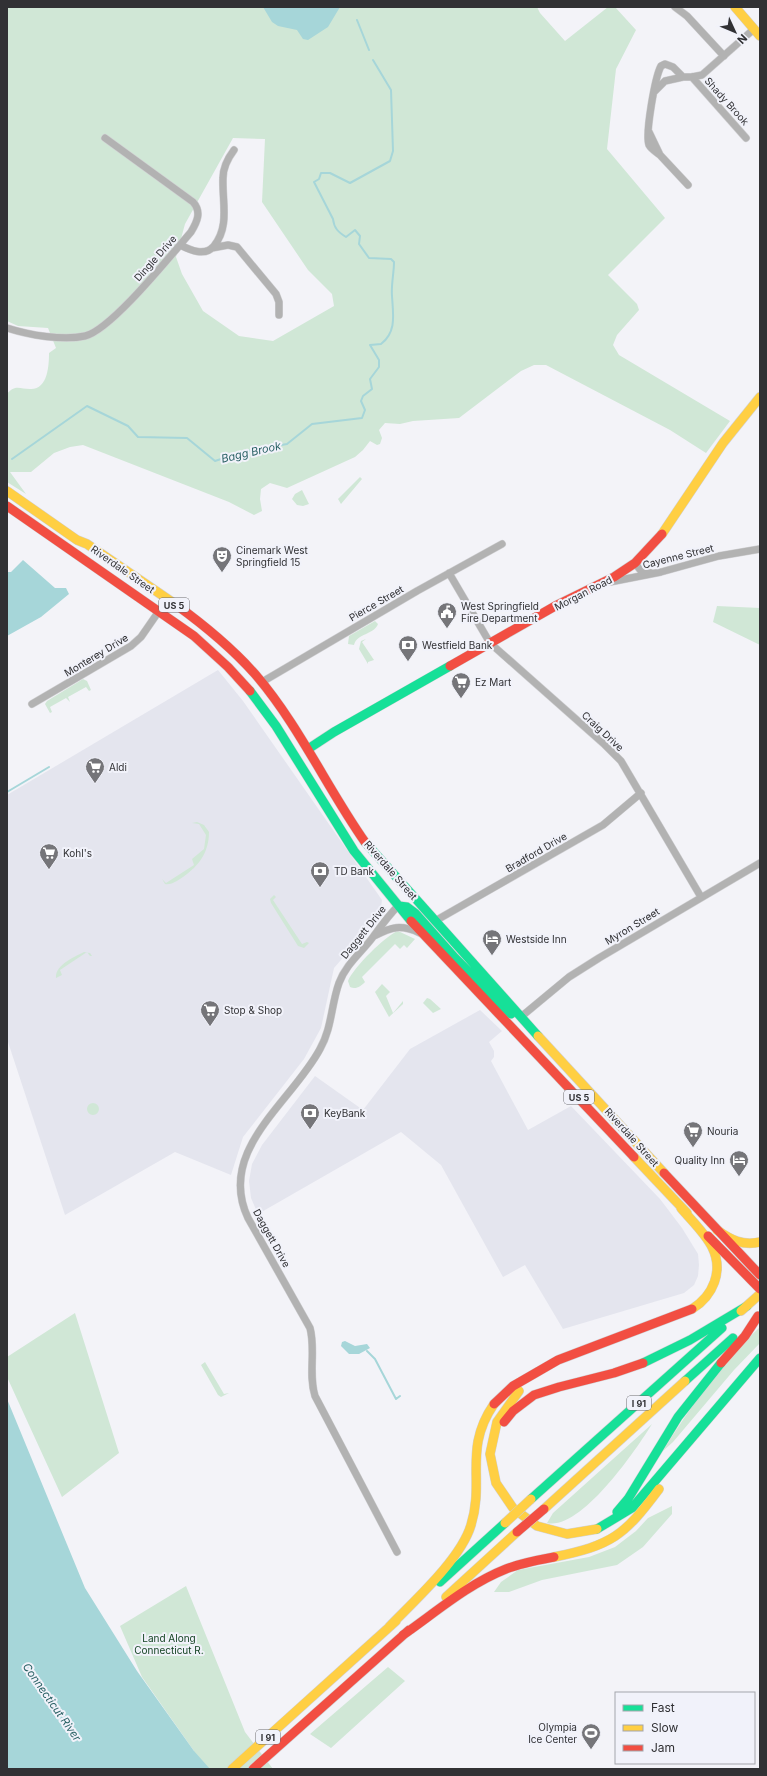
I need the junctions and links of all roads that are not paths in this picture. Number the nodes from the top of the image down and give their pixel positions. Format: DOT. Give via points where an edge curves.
graph roads {
  1 [pos="675,7"];
  2 [pos="682,7"];
  3 [pos="735,7"];
  4 [pos="687,16"];
  5 [pos="757,33"];
  6 [pos="724,56"];
  7 [pos="683,77"];
  8 [pos="692,77"];
  9 [pos="653,95"];
  10 [pos="105,138"];
  11 [pos="746,138"];
  12 [pos="234,150"];
  13 [pos="688,184"];
  14 [pos="180,244"];
  15 [pos="212,248"];
  16 [pos="279,315"];
  17 [pos="7,328"];
  18 [pos="760,397"];
  19 [pos="8,492"];
  20 [pos="7,506"];
  21 [pos="502,544"];
  22 [pos="760,549"];
  23 [pos="90,563"];
  24 [pos="635,563"];
  25 [pos="661,572"];
  26 [pos="449,573"];
  27 [pos="600,584"];
  28 [pos="154,590"];
  29 [pos="159,611"];
  30 [pos="490,643"];
  31 [pos="262,682"];
  32 [pos="32,704"];
  33 [pos="308,749"];
  34 [pos="293,755"];
  35 [pos="299,765"];
  36 [pos="641,792"];
  37 [pos="760,863"];
  38 [pos="400,882"];
  39 [pos="701,897"];
  40 [pos="398,906"];
  41 [pos="435,921"];
  42 [pos="421,933"];
  43 [pos="373,936"];
  44 [pos="522,1016"];
  45 [pos="534,1031"];
  46 [pos="681,1208"];
  47 [pos="717,1230"];
  48 [pos="760,1242"];
  49 [pos="760,1275"];
  50 [pos="760,1289"];
  51 [pos="760,1294"];
  52 [pos="747,1306"];
  53 [pos="759,1315"];
  54 [pos="580,1351"];
  55 [pos="760,1358"];
  56 [pos="751,1369"];
  57 [pos="496,1481"];
  58 [pos="561,1532"];
  59 [pos="397,1552"];
  60 [pos="389,1627"];
  61 [pos="403,1635"];
  62 [pos="232,1769"];
  63 [pos="253,1769"];
  1 -- 4 [label="street"];
  2 -- 4 [label="street"];
  3 -- 5 [label="main road"];
  4 -- 6 [label="street"];
  5 -- 6 [label="street, Shady Brook"];
  6 -- 8 [label="street, Shady Brook" via="702,75"];
  7 -- 8 [label="street, Shady Brook"];
  7 -- 9 [label="street, Shady Brook" via="665,81"];
  7 -- 9 [label="street" via="673,67 662,65"];
  8 -- 11 [label="street, Shady Brook"];
  9 -- 13 [label="street" via="649,146"];
  10 -- 14 [label="street, Dingle Drive" via="198,208 196,224"];
  12 -- 15 [label="street" via="226,163 223,177 224,228 220,239"];
  14 -- 15 [label="street" via="189,250 200,252"];
  14 -- 17 [label="street, Dingle Drive" via="114,317 86,336 35,336"];
  15 -- 16 [label="street" via="228,245 236,247 276,294"];
  18 -- 24 [label="main road, Morgan Road" via="723,443 663,533"];
  19 -- 28 [label="main road, Riverdale Street / US 5"];
  20 -- 23 [label="main road, Riverdale Street / US 5"];
  21 -- 26 [label="street, Pierce Street"];
  22 -- 25 [label="street, Cayenne Street" via="719,556"];
  23 -- 28 [label="main road" via="87,558 93,554 137,584"];
  23 -- 29 [label="main road, Riverdale Street / US 5"];
  24 -- 25 [label="street" via="641,571"];
  24 -- 27 [label="main road, Morgan Road"];
  25 -- 27 [label="street, Cayenne Street"];
  26 -- 30 [label="street, Craig Drive"];
  26 -- 31 [label="street, Pierce Street"];
  27 -- 30 [label="main road, Morgan Road"];
  28 -- 31 [label="main road, Riverdale Street / US 5" via="216,636"];
  29 -- 32 [label="street, Monterey Drive" via="141,637 131,646"];
  29 -- 34 [label="main road, Riverdale Street / US 5" via="216,653 235,672 276,725"];
  30 -- 33 [label="main road, Morgan Road"];
  30 -- 36 [label="street, Craig Drive" via="615,754"];
  31 -- 33 [label="main road, Riverdale Street / US 5"];
  33 -- 34 [label="main road, Morgan Road"];
  33 -- 35 [label="main road"];
  33 -- 38 [label="main road, Riverdale Street / US 5" via="366,843"];
  34 -- 35 [label="main road, Riverdale Street / US 5"];
  35 -- 40 [label="main road, Riverdale Street / US 5" via="337,826"];
  36 -- 39 [label="street, Craig Drive"];
  36 -- 41 [label="street, Bradford Drive" via="603,825"];
  37 -- 39 [label="street, Myron Street"];
  38 -- 40 [label="main road"];
  38 -- 41 [label="main road, Riverdale Street / US 5"];
  39 -- 44 [label="street, Myron Street" via="569,977"];
  40 -- 42 [label="main road, Riverdale Street / US 5"];
  40 -- 43 [label="street, Daggett Drive"];
  40 -- 45 [label="main road" via="415,913 455,958 516,1019"];
  41 -- 44 [label="main road, Riverdale Street / US 5"];
  42 -- 43 [label="street" via="410,928 392,927"];
  42 -- 46 [label="main road, Riverdale Street / US 5" via="560,1077"];
  43 -- 59 [label="street, Daggett Drive" via="342,976 329,1029 318,1053 249,1149 242,1170 241,1185 246,1214 310,1328 312,1384 315,1396"];
  44 -- 45 [label="main road, Riverdale Street / US 5"];
  45 -- 47 [label="main road, Riverdale Street / US 5"];
  46 -- 50 [label="main road, Riverdale Street / US 5"];
  46 -- 54 [label="main road" via="708,1241 715,1255 716,1279 708,1296 699,1306 688,1312"];
  47 -- 48 [label="main road" via="730,1240 741,1244"];
  47 -- 49 [label="main road, Riverdale Street / US 5"];
  51 -- 52 [label="main road, I 91"];
  52 -- 57 [label="main road" via="685,1344 654,1358 605,1376 543,1391 522,1402 509,1415 498,1435 494,1456"];
  52 -- 60 [label="main road, I 91, bridge"];
  53 -- 58 [label="main road" via="744,1338 710,1374 680,1413 622,1507 594,1527"];
  53 -- 61 [label="main road, I 91, bridge"];
  54 -- 57 [label="main road" via="541,1372 521,1388 504,1407 494,1427 490,1444"];
  54 -- 60 [label="main road" via="524,1378 493,1405 476,1443 473,1520 468,1535 451,1558"];
  55 -- 56 [label="main road"];
  56 -- 58 [label="main road" via="628,1512 613,1522 595,1529"];
  56 -- 61 [label="main road" via="640,1514 624,1531 598,1546 529,1561 496,1573 468,1589"];
  57 -- 58 [label="main road" via="508,1504 522,1518 543,1528"];
  60 -- 62 [label="main road, I 91"];
  61 -- 63 [label="main road, I 91"];
}
